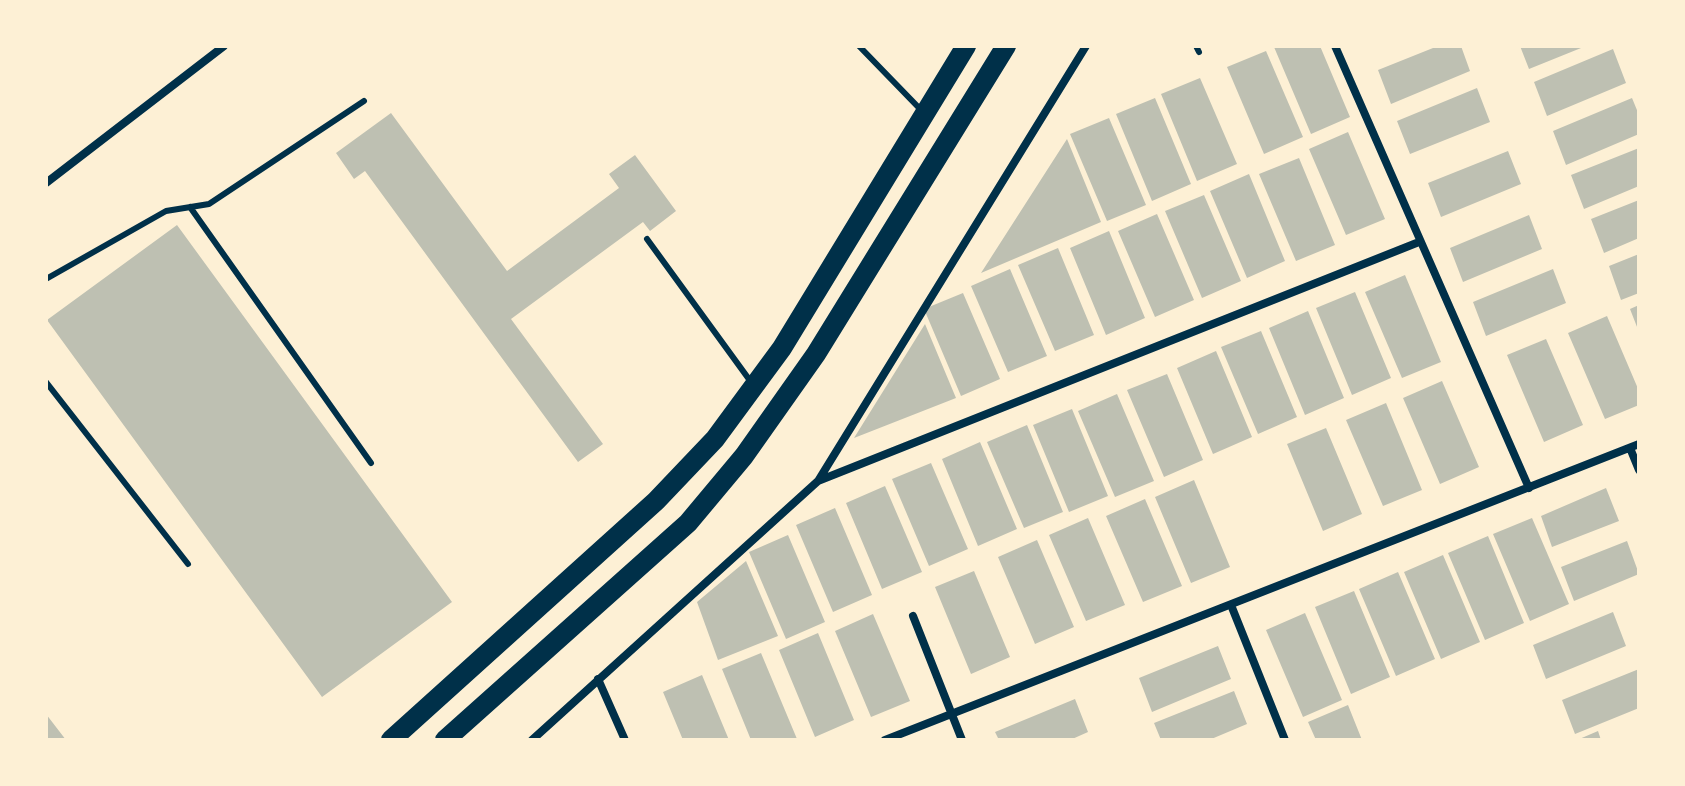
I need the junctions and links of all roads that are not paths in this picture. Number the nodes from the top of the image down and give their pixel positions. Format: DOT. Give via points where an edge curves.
graph roads {
  1 [pos="224,46"];
  2 [pos="859,46"];
  3 [pos="966,46"];
  4 [pos="1006,46"];
  5 [pos="1086,46"];
  6 [pos="1335,46"];
  7 [pos="364,101"];
  8 [pos="925,114"];
  9 [pos="46,183"];
  10 [pos="190,207"];
  11 [pos="647,239"];
  12 [pos="1419,242"];
  13 [pos="46,279"];
  14 [pos="46,382"];
  15 [pos="754,385"];
  16 [pos="1635,446"];
  17 [pos="371,463"];
  18 [pos="1639,470"];
  19 [pos="818,481"];
  20 [pos="1529,488"];
  21 [pos="188,564"];
  22 [pos="1231,605"];
  23 [pos="913,616"];
  24 [pos="598,679"];
  25 [pos="952,713"];
  26 [pos="391,740"];
  27 [pos="445,740"];
  28 [pos="532,740"];
  29 [pos="625,740"];
  30 [pos="885,740"];
  31 [pos="962,740"];
  32 [pos="1285,740"];
  1 -- 9 [label="street"];
  2 -- 8 [label="lane"];
  3 -- 8 [label="main road"];
  4 -- 27 [label="main road" via="816,354 744,456 688,523"];
  5 -- 19 [label="street"];
  6 -- 12 [label="street"];
  7 -- 10 [label="lane" via="209,204"];
  8 -- 15 [label="main road"];
  10 -- 13 [label="lane" via="166,211"];
  10 -- 17 [label="lane"];
  11 -- 15 [label="lane"];
  12 -- 19 [label="street"];
  12 -- 20 [label="street"];
  14 -- 21 [label="lane"];
  15 -- 26 [label="main road" via="715,439 656,501"];
  16 -- 18 [label="street"];
  16 -- 20 [label="street"];
  19 -- 24 [label="street"];
  20 -- 22 [label="street"];
  22 -- 25 [label="street"];
  22 -- 32 [label="street"];
  23 -- 25 [label="street"];
  24 -- 28 [label="street"];
  24 -- 29 [label="street"];
  25 -- 30 [label="street"];
  25 -- 31 [label="street"];
}
